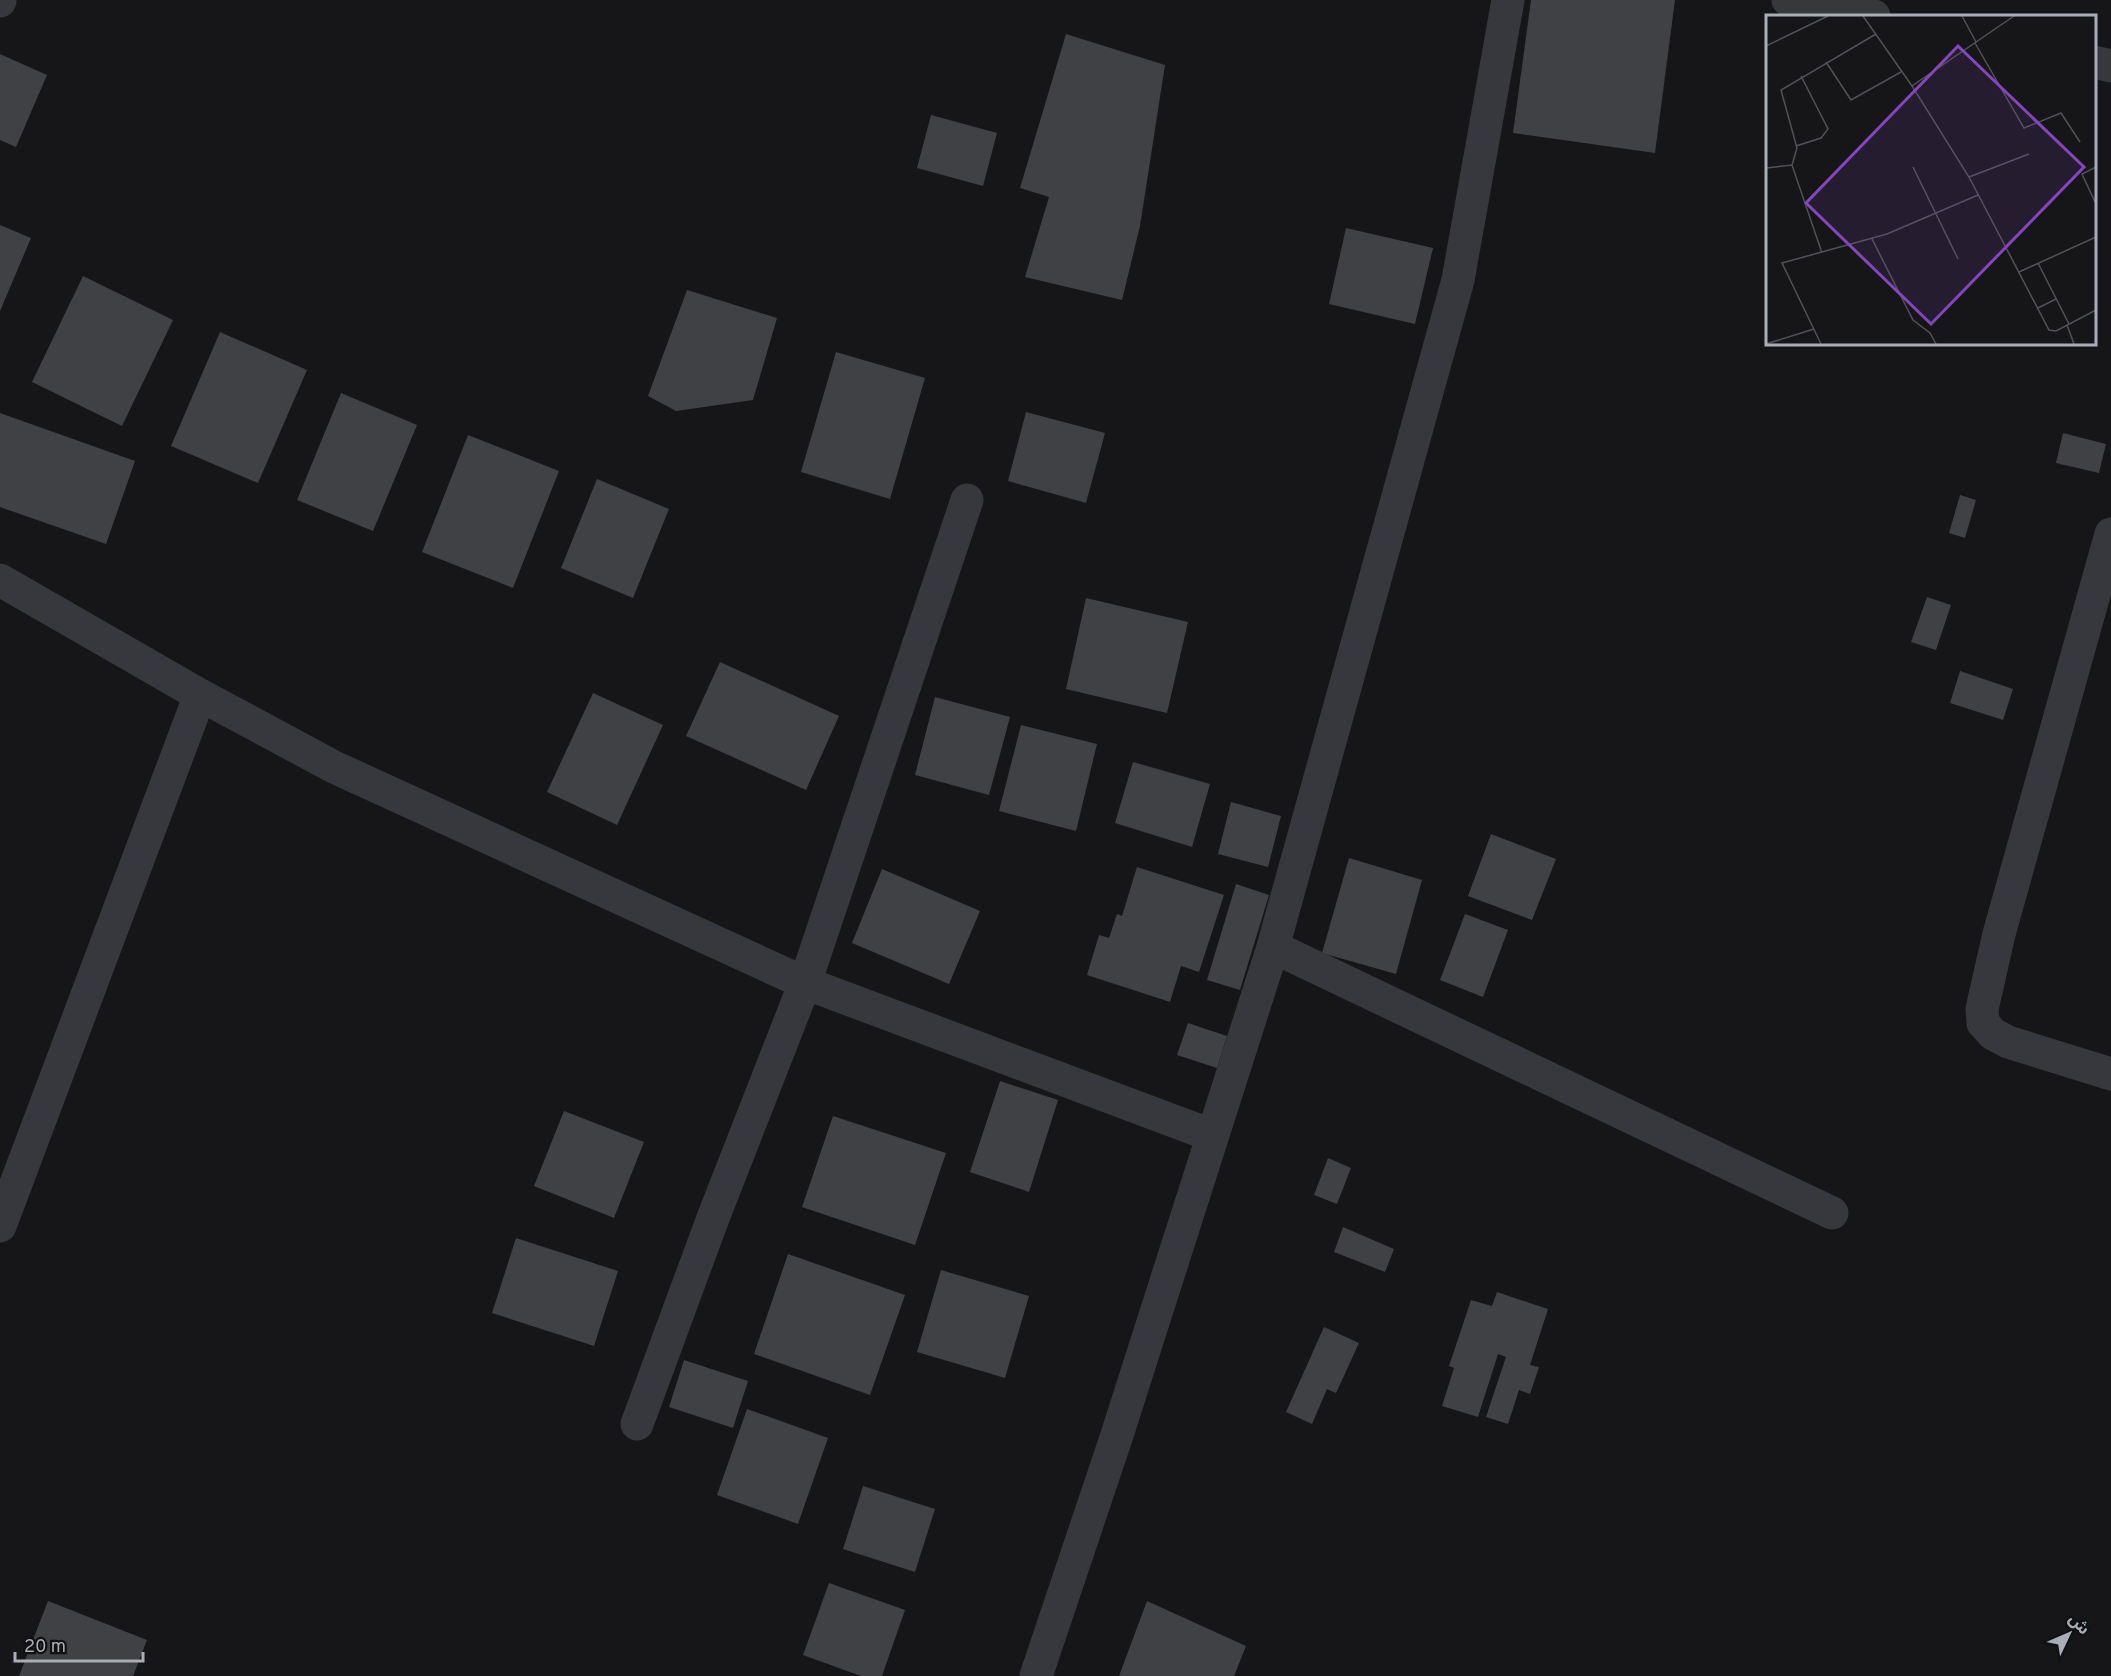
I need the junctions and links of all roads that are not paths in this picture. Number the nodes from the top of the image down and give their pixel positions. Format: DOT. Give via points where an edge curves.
graph roads {
  1 [pos="1508,0"];
  2 [pos="1788,0"];
  3 [pos="1869,15"];
  4 [pos="2096,62"];
  5 [pos="2111,66"];
  6 [pos="967,500"];
  7 [pos="2111,534"];
  8 [pos="0,580"];
  9 [pos="200,695"];
  10 [pos="1273,947"];
  11 [pos="805,983"];
  12 [pos="2111,1074"];
  13 [pos="1211,1135"];
  14 [pos="1832,1213"];
  15 [pos="0,1226"];
  16 [pos="637,1424"];
  17 [pos="1036,1676"];
  1 -- 10 [label="street" via="1458,280"];
  2 -- 3 [label="street"];
  4 -- 5 [label="street"];
  6 -- 11 [label="street"];
  7 -- 12 [label="street" via="1999,934 1982,1009 1983,1023 2008,1042"];
  8 -- 9 [label="street"];
  9 -- 11 [label="street" via="334,766"];
  9 -- 15 [label="street"];
  10 -- 13 [label="street"];
  10 -- 14 [label="street"];
  11 -- 13 [label="street"];
  11 -- 16 [label="street"];
  13 -- 17 [label="street"];
}
